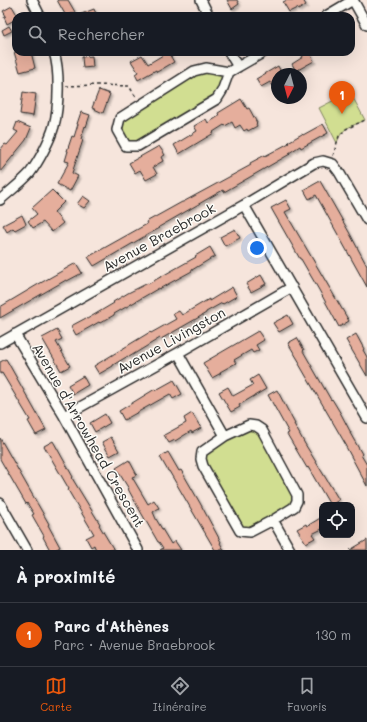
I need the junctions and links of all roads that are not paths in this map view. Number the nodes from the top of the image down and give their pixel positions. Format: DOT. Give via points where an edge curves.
graph roads {
  1 [pos="32,0"];
  2 [pos="201,0"];
  3 [pos="353,0"];
  4 [pos="38,12"];
  5 [pos="207,12"];
  6 [pos="333,12"];
  7 [pos="367,25"];
  8 [pos="56,56"];
  9 [pos="231,56"];
  10 [pos="257,56"];
  11 [pos="238,67"];
  12 [pos="229,72"];
  13 [pos="0,200"];
  14 [pos="244,205"];
  15 [pos="367,220"];
  16 [pos="292,287"];
  17 [pos="16,334"];
  18 [pos="0,343"];
  19 [pos="178,353"];
  20 [pos="64,416"];
  21 [pos="367,418"];
  22 [pos="225,436"];
  23 [pos="0,503"];
  24 [pos="273,520"];
  25 [pos="27,550"];
  26 [pos="138,550"];
  27 [pos="290,550"];
  1 -- 4 [label="street"];
  2 -- 5 [label="street"];
  3 -- 6 [label="street"];
  3 -- 7 [label="street"];
  8 -- 13 [label="street" via="58,87 54,126 44,151 30,172"];
  9 -- 11 [label="street"];
  10 -- 11 [label="street"];
  11 -- 12 [label="street"];
  12 -- 12 [label="street" via="206,68 194,71 120,118 117,130 126,146 138,146 217,99"];
  14 -- 15 [label="street, Avenue Braebrook" via="314,163 333,160"];
  14 -- 16 [label="street"];
  14 -- 17 [label="street, Avenue Braebrook"];
  16 -- 19 [label="street, Avenue Livingston"];
  16 -- 21 [label="street"];
  17 -- 18 [label="street, Avenue Braebrook"];
  17 -- 20 [label="street, Avenue d'Arrowhead Crescent"];
  19 -- 20 [label="street, Avenue Livingston"];
  19 -- 22 [label="street"];
  20 -- 26 [label="street, Avenue d'Arrowhead Crescent"];
  22 -- 24 [label="street" via="249,425 262,430 297,495 294,507"];
  22 -- 24 [label="street" via="202,452 202,466 240,531 250,532"];
  23 -- 25 [label="street"];
  24 -- 27 [label="street"];
}
